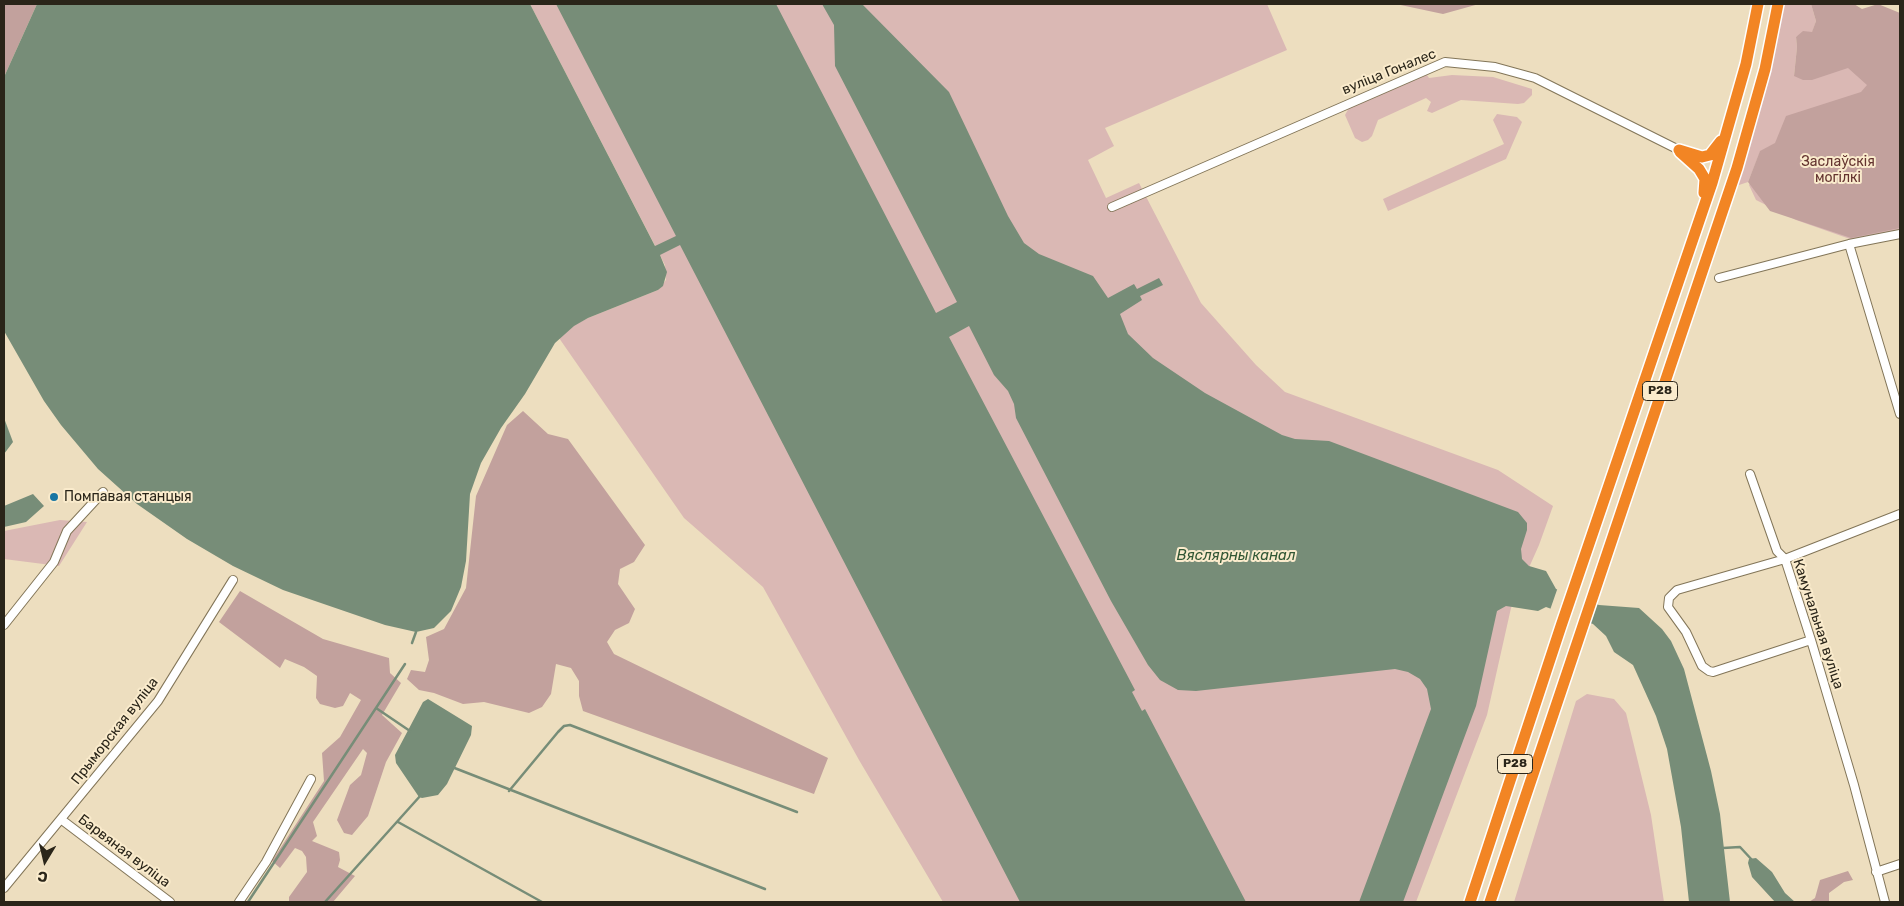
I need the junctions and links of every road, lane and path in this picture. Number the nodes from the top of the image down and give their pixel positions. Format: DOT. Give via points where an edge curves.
graph roads {
  1 [pos="1758,4"];
  2 [pos="1778,4"];
  3 [pos="1730,124"];
  4 [pos="1679,150"];
  5 [pos="1704,205"];
  6 [pos="1112,207"];
  7 [pos="1900,234"];
  8 [pos="1849,244"];
  9 [pos="1719,278"];
  10 [pos="1900,414"];
  11 [pos="1750,474"];
  12 [pos="103,492"];
  13 [pos="1900,514"];
  14 [pos="1785,559"];
  15 [pos="233,580"];
  16 [pos="4,625"];
  17 [pos="1811,640"];
  18 [pos="311,779"];
  19 [pos="62,820"];
  20 [pos="1900,864"];
  21 [pos="1876,872"];
  22 [pos="4,888"];
  23 [pos="170,902"];
  24 [pos="239,902"];
  25 [pos="1470,902"];
  26 [pos="1490,902"];
  27 [pos="1885,902"];
  1 -- 3 [label="highway, Р28"];
  2 -- 26 [label="highway, Р28" via="1765,69 1737,168"];
  3 -- 4 [label="highway" via="1710,156 1702,157"];
  3 -- 5 [label="highway, Р28"];
  4 -- 5 [label="highway" via="1705,179"];
  4 -- 6 [label="street, вуліца Гоналес" via="1535,78 1495,67 1444,62"];
  5 -- 25 [label="highway, Р28"];
  7 -- 8 [label="street"];
  8 -- 9 [label="street"];
  8 -- 10 [label="street"];
  11 -- 14 [label="street, Камунальная вуліца" via="1777,551"];
  12 -- 16 [label="street" via="67,531 54,562"];
  13 -- 14 [label="street"];
  14 -- 17 [label="street, Камунальная вуліца"];
  14 -- 17 [label="street" via="1677,590 1670,598 1668,608 1686,632 1702,666 1713,672"];
  15 -- 19 [label="street, Прыморская вуліца" via="158,701"];
  17 -- 21 [label="street, Камунальная вуліца"];
  18 -- 24 [label="street" via="266,862"];
  19 -- 22 [label="street, Прыморская вуліца"];
  19 -- 23 [label="street, Барвяная вуліца"];
  20 -- 21 [label="street"];
  21 -- 27 [label="street, Камунальная вуліца"];
}
